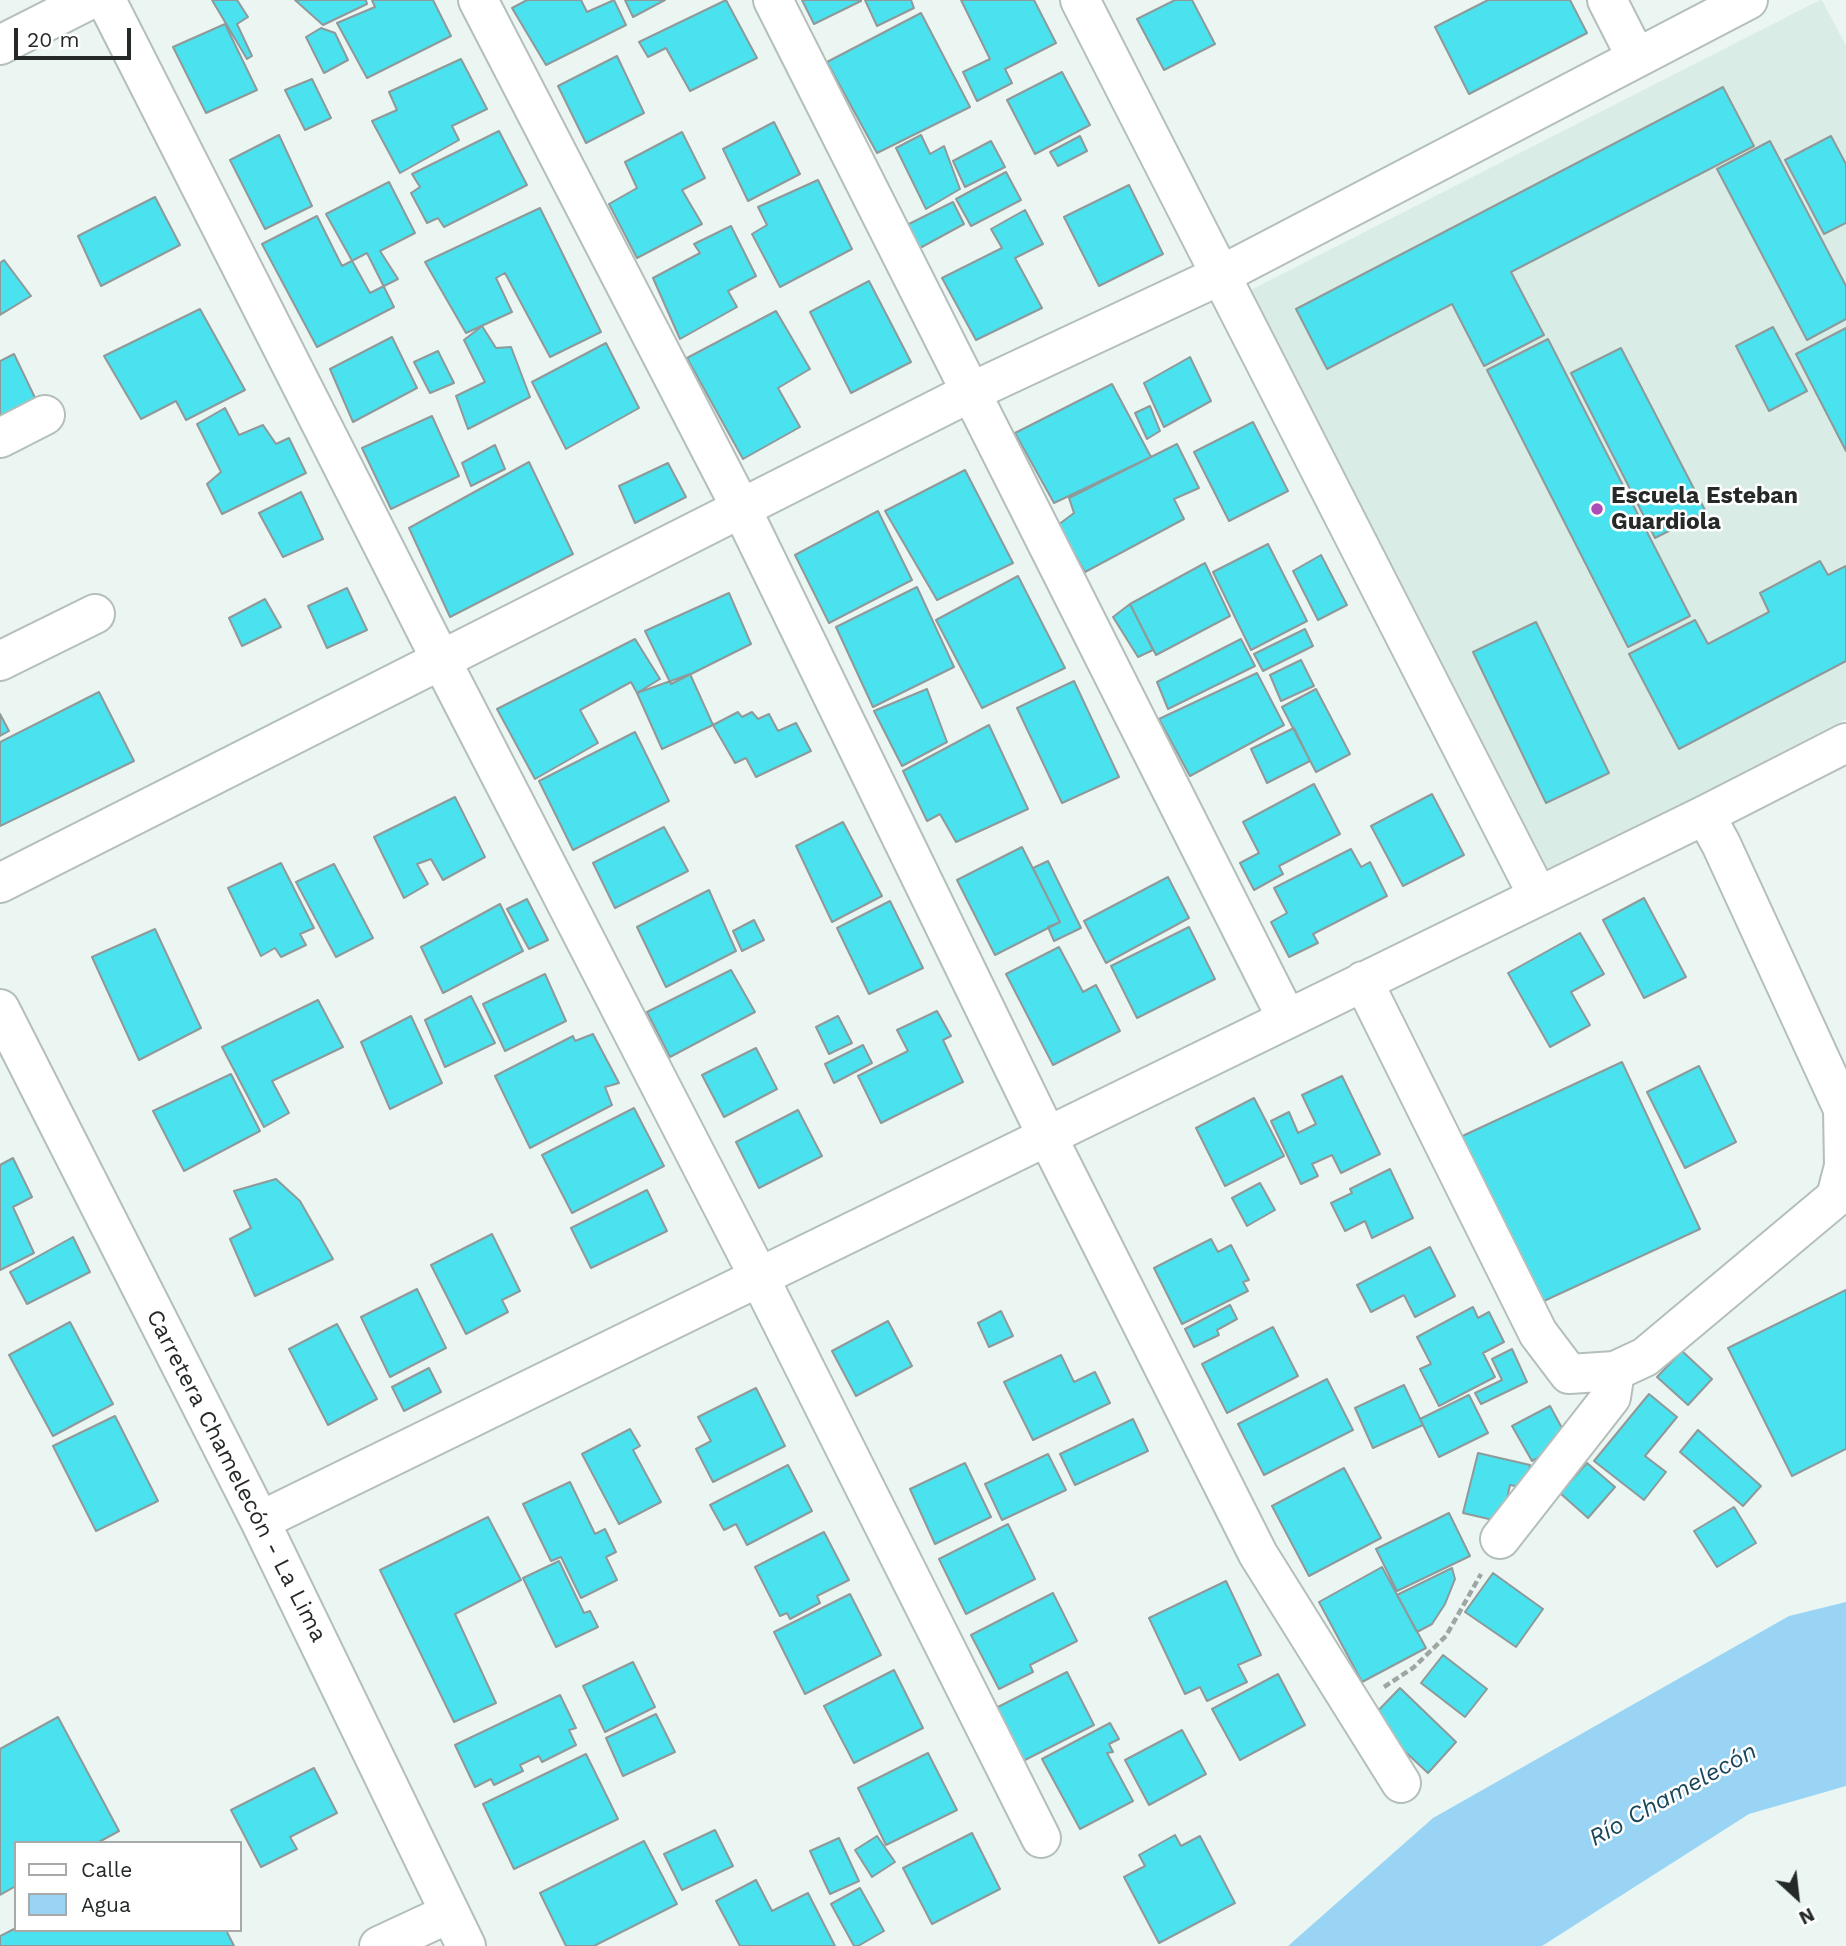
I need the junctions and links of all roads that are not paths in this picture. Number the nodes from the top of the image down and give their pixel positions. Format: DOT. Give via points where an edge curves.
graph roads {
  1 [pos="89,0"];
  2 [pos="106,0"];
  3 [pos="478,0"];
  4 [pos="773,0"];
  5 [pos="1080,0"];
  6 [pos="1607,0"];
  7 [pos="1748,0"];
  8 [pos="0,45"];
  9 [pos="1636,57"];
  10 [pos="1221,275"];
  11 [pos="971,393"];
  12 [pos="45,415"];
  13 [pos="0,438"];
  14 [pos="741,508"];
  15 [pos="95,614"];
  16 [pos="441,660"];
  17 [pos="0,661"];
  18 [pos="1846,743"];
  19 [pos="1704,815"];
  20 [pos="0,883"];
  21 [pos="1538,896"];
  22 [pos="1363,981"];
  23 [pos="0,1009"];
  24 [pos="1287,1018"];
  25 [pos="1047,1136"];
  26 [pos="1841,1200"];
  27 [pos="759,1277"];
  28 [pos="1615,1371"];
  29 [pos="260,1521"];
  30 [pos="1500,1539"];
  31 [pos="1401,1783"];
  32 [pos="1041,1838"];
  33 [pos="458,1929"];
  34 [pos="379,1946"];
  1 -- 8 [label="street"];
  2 -- 16 [label="street"];
  3 -- 14 [label="street"];
  4 -- 11 [label="street"];
  5 -- 10 [label="street"];
  6 -- 9 [label="street"];
  7 -- 9 [label="street"];
  9 -- 10 [label="street"];
  10 -- 11 [label="street"];
  10 -- 21 [label="street"];
  11 -- 14 [label="street"];
  11 -- 24 [label="street"];
  12 -- 13 [label="street"];
  14 -- 16 [label="street"];
  14 -- 25 [label="street"];
  15 -- 17 [label="street"];
  16 -- 20 [label="street"];
  16 -- 27 [label="street"];
  18 -- 19 [label="street"];
  19 -- 21 [label="street"];
  19 -- 26 [label="street" via="1843,1109"];
  21 -- 22 [label="street"];
  22 -- 24 [label="street"];
  22 -- 28 [label="street" via="1538,1333 1569,1374"];
  23 -- 29 [label="street, Carretera Chamelecón - La Lima"];
  24 -- 25 [label="street"];
  25 -- 27 [label="street"];
  25 -- 31 [label="street" via="1258,1554"];
  26 -- 28 [label="street" via="1645,1357"];
  27 -- 29 [label="street"];
  27 -- 32 [label="street"];
  28 -- 30 [label="street" via="1611,1397"];
  29 -- 33 [label="street, Carretera Chamelecón - La Lima"];
  33 -- 34 [label="street"];
}
